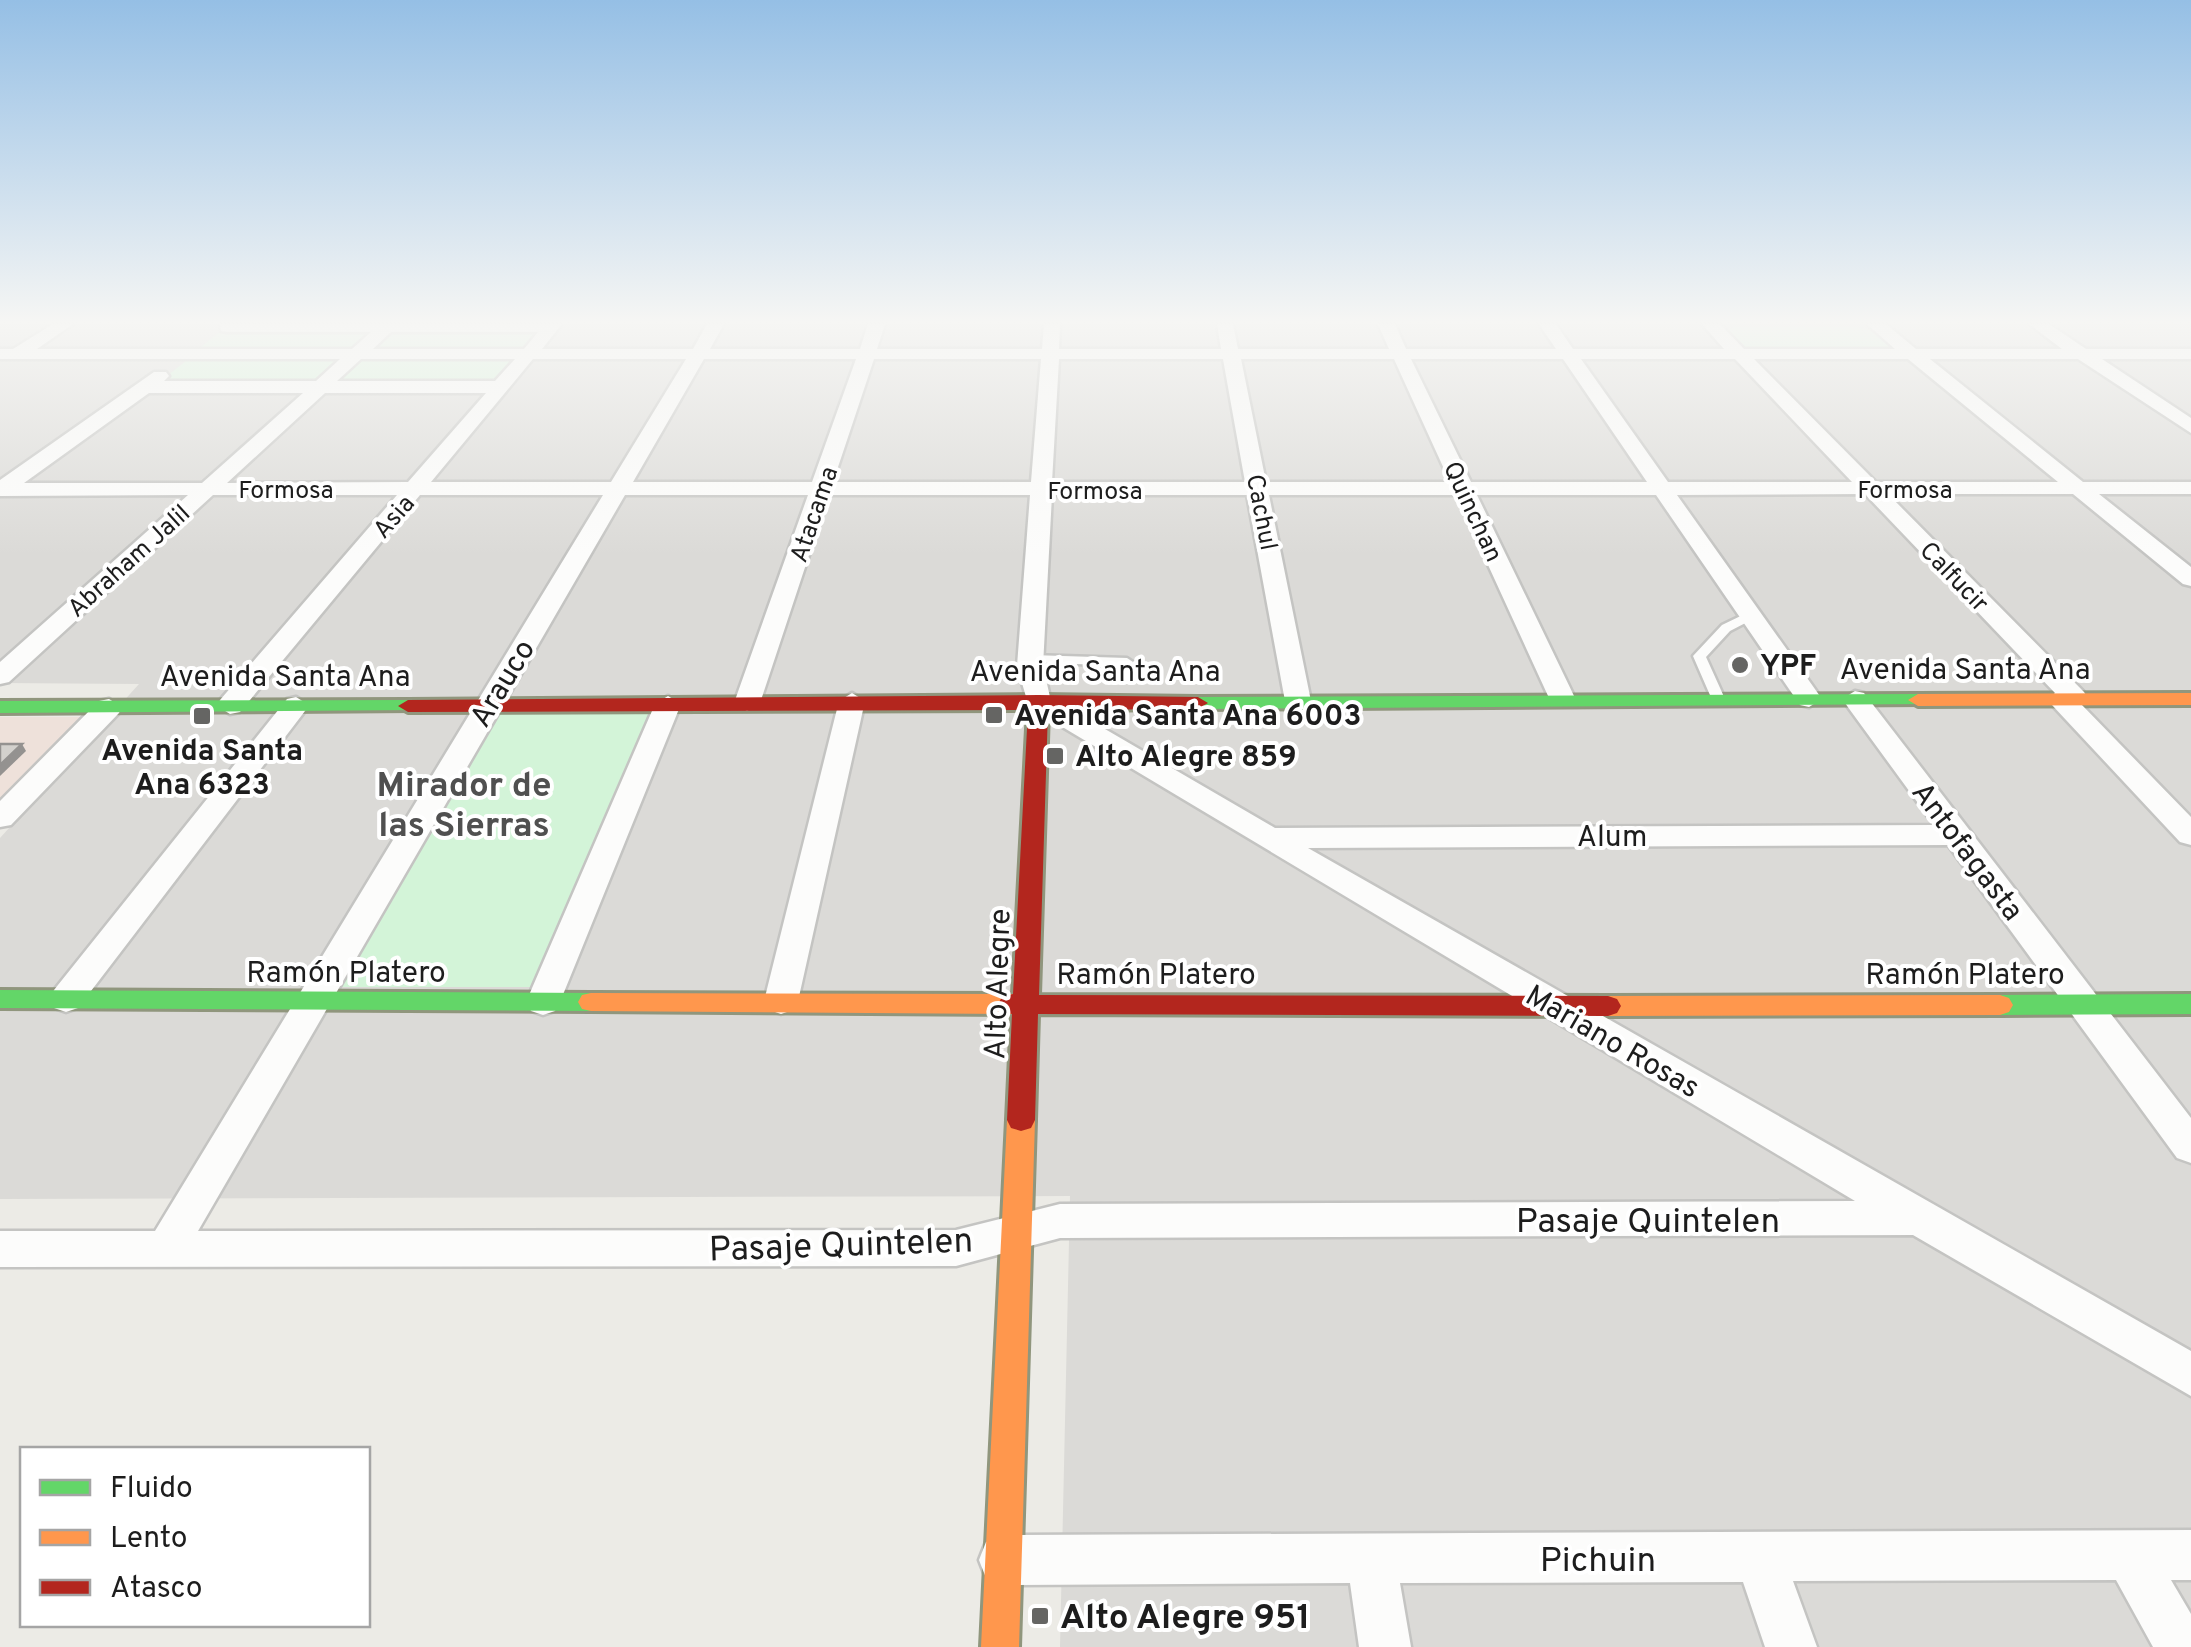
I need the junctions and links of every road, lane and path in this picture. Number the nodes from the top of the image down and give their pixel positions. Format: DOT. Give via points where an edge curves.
graph roads {
  1 [pos="125,401"];
  2 [pos="306,401"];
  3 [pos="490,401"];
  4 [pos="669,401"];
  5 [pos="851,401"];
  6 [pos="1047,401"];
  7 [pos="1240,401"];
  8 [pos="1422,401"];
  9 [pos="1602,401"];
  10 [pos="1785,401"];
  11 [pos="1972,401"];
  12 [pos="2152,401"];
  13 [pos="2191,427"];
  14 [pos="416,488"];
  15 [pos="618,488"];
  16 [pos="2080,488"];
  17 [pos="2191,488"];
  18 [pos="208,489"];
  19 [pos="1464,489"];
  20 [pos="1871,489"];
  21 [pos="1,490"];
  22 [pos="822,490"];
  23 [pos="1041,490"];
  24 [pos="1258,490"];
  25 [pos="1666,490"];
  26 [pos="2191,579"];
  27 [pos="1751,614"];
  28 [pos="1030,659"];
  29 [pos="1127,662"];
  30 [pos="0,676"];
  31 [pos="1562,698"];
  32 [pos="2191,698"];
  33 [pos="1718,699"];
  34 [pos="1809,699"];
  35 [pos="1855,699"];
  36 [pos="2068,699"];
  37 [pos="1038,700"];
  38 [pos="1298,700"];
  39 [pos="852,701"];
  40 [pos="747,702"];
  41 [pos="668,704"];
  42 [pos="296,705"];
  43 [pos="488,705"];
  44 [pos="230,706"];
  45 [pos="0,707"];
  46 [pos="109,707"];
  47 [pos="0,818"];
  48 [pos="1955,835"];
  49 [pos="2191,835"];
  50 [pos="1268,838"];
  51 [pos="0,999"];
  52 [pos="66,999"];
  53 [pos="781,1001"];
  54 [pos="542,1002"];
  55 [pos="312,1003"];
  56 [pos="1026,1004"];
  57 [pos="2083,1004"];
  58 [pos="2191,1004"];
  59 [pos="1552,1006"];
  60 [pos="2191,1146"];
  61 [pos="1919,1218"];
  62 [pos="1017,1234"];
  63 [pos="0,1249"];
  64 [pos="166,1249"];
  65 [pos="2191,1375"];
  66 [pos="2191,1555"];
  67 [pos="2130,1556"];
  68 [pos="1760,1559"];
  69 [pos="1004,1560"];
  70 [pos="1371,1560"];
  71 [pos="1000,1647"];
  72 [pos="1385,1647"];
  73 [pos="1792,1647"];
  74 [pos="2180,1647"];
  1 -- 21 [label="street"];
  2 -- 18 [label="street, Abraham Jalil"];
  3 -- 14 [label="street, Asia"];
  4 -- 15 [label="street, Arauco"];
  5 -- 22 [label="street, Atacama"];
  6 -- 23 [label="street, Alto Alegre"];
  7 -- 24 [label="street, Cachul"];
  8 -- 19 [label="street, Quinchan"];
  9 -- 25 [label="street"];
  10 -- 20 [label="street, Calfucir"];
  11 -- 16 [label="street"];
  12 -- 13 [label="street"];
  14 -- 15 [label="street, Formosa"];
  14 -- 18 [label="street, Formosa"];
  14 -- 44 [label="street, Asia"];
  15 -- 22 [label="street, Formosa"];
  15 -- 43 [label="street, Arauco"];
  16 -- 17 [label="street, Formosa"];
  16 -- 20 [label="street, Formosa"];
  16 -- 26 [label="street"];
  18 -- 21 [label="street, Formosa"];
  18 -- 30 [label="street, Abraham Jalil"];
  19 -- 24 [label="street, Formosa"];
  19 -- 25 [label="street, Formosa"];
  19 -- 31 [label="street, Quinchan"];
  20 -- 25 [label="street, Formosa"];
  20 -- 36 [label="street, Calfucir"];
  22 -- 23 [label="street, Formosa"];
  22 -- 40 [label="street, Atacama"];
  23 -- 24 [label="street, Formosa"];
  23 -- 28 [label="street, Alto Alegre"];
  24 -- 38 [label="street, Cachul"];
  25 -- 27 [label="street"];
  27 -- 33 [label="lane" via="1699,656"];
  27 -- 34 [label="street"];
  28 -- 29 [label="lane"];
  28 -- 37 [label="street, Alto Alegre"];
  31 -- 33 [label="main road, Avenida Santa Ana"];
  31 -- 38 [label="main road, Avenida Santa Ana"];
  32 -- 36 [label="main road, Avenida Santa Ana"];
  33 -- 34 [label="main road, Avenida Santa Ana"];
  34 -- 35 [label="main road, Avenida Santa Ana"];
  35 -- 36 [label="main road, Avenida Santa Ana"];
  35 -- 48 [label="street, Antofagasta"];
  36 -- 49 [label="street, Calfucir"];
  37 -- 38 [label="main road, Avenida Santa Ana"];
  37 -- 39 [label="main road, Avenida Santa Ana"];
  37 -- 50 [label="street, Mariano Rosas"];
  37 -- 56 [label="main road, Alto Alegre"];
  39 -- 40 [label="main road, Avenida Santa Ana"];
  39 -- 53 [label="street"];
  40 -- 41 [label="main road, Avenida Santa Ana"];
  41 -- 43 [label="main road, Avenida Santa Ana"];
  41 -- 54 [label="street"];
  42 -- 43 [label="main road, Avenida Santa Ana"];
  42 -- 44 [label="main road, Avenida Santa Ana"];
  42 -- 52 [label="street"];
  43 -- 55 [label="street, Arauco"];
  44 -- 46 [label="main road, Avenida Santa Ana"];
  45 -- 46 [label="main road, Avenida Santa Ana"];
  46 -- 47 [label="street"];
  48 -- 50 [label="street, Alum"];
  48 -- 57 [label="street, Antofagasta"];
  50 -- 59 [label="street, Mariano Rosas"];
  51 -- 52 [label="main road, Ramón Platero"];
  52 -- 55 [label="main road, Ramón Platero"];
  53 -- 54 [label="main road, Ramón Platero"];
  53 -- 56 [label="main road, Ramón Platero"];
  54 -- 55 [label="main road, Ramón Platero"];
  55 -- 64 [label="street, Arauco"];
  56 -- 59 [label="main road, Ramón Platero"];
  56 -- 62 [label="main road, Alto Alegre"];
  57 -- 58 [label="main road, Ramón Platero"];
  57 -- 59 [label="main road, Ramón Platero"];
  57 -- 60 [label="street, Antofagasta"];
  59 -- 61 [label="street, Mariano Rosas"];
  61 -- 62 [label="street, Pasaje Quintelen" via="1060,1220"];
  61 -- 65 [label="street, Mariano Rosas"];
  62 -- 64 [label="street, Pasaje Quintelen" via="956,1248"];
  62 -- 69 [label="main road, Alto Alegre"];
  63 -- 64 [label="street, Pasaje Quintelen"];
  66 -- 67 [label="street, Pichuin"];
  67 -- 68 [label="street, Pichuin"];
  67 -- 74 [label="street"];
  68 -- 70 [label="street, Pichuin"];
  68 -- 73 [label="street"];
  69 -- 70 [label="street, Pichuin"];
  69 -- 71 [label="main road, Alto Alegre"];
  70 -- 72 [label="street"];
}
